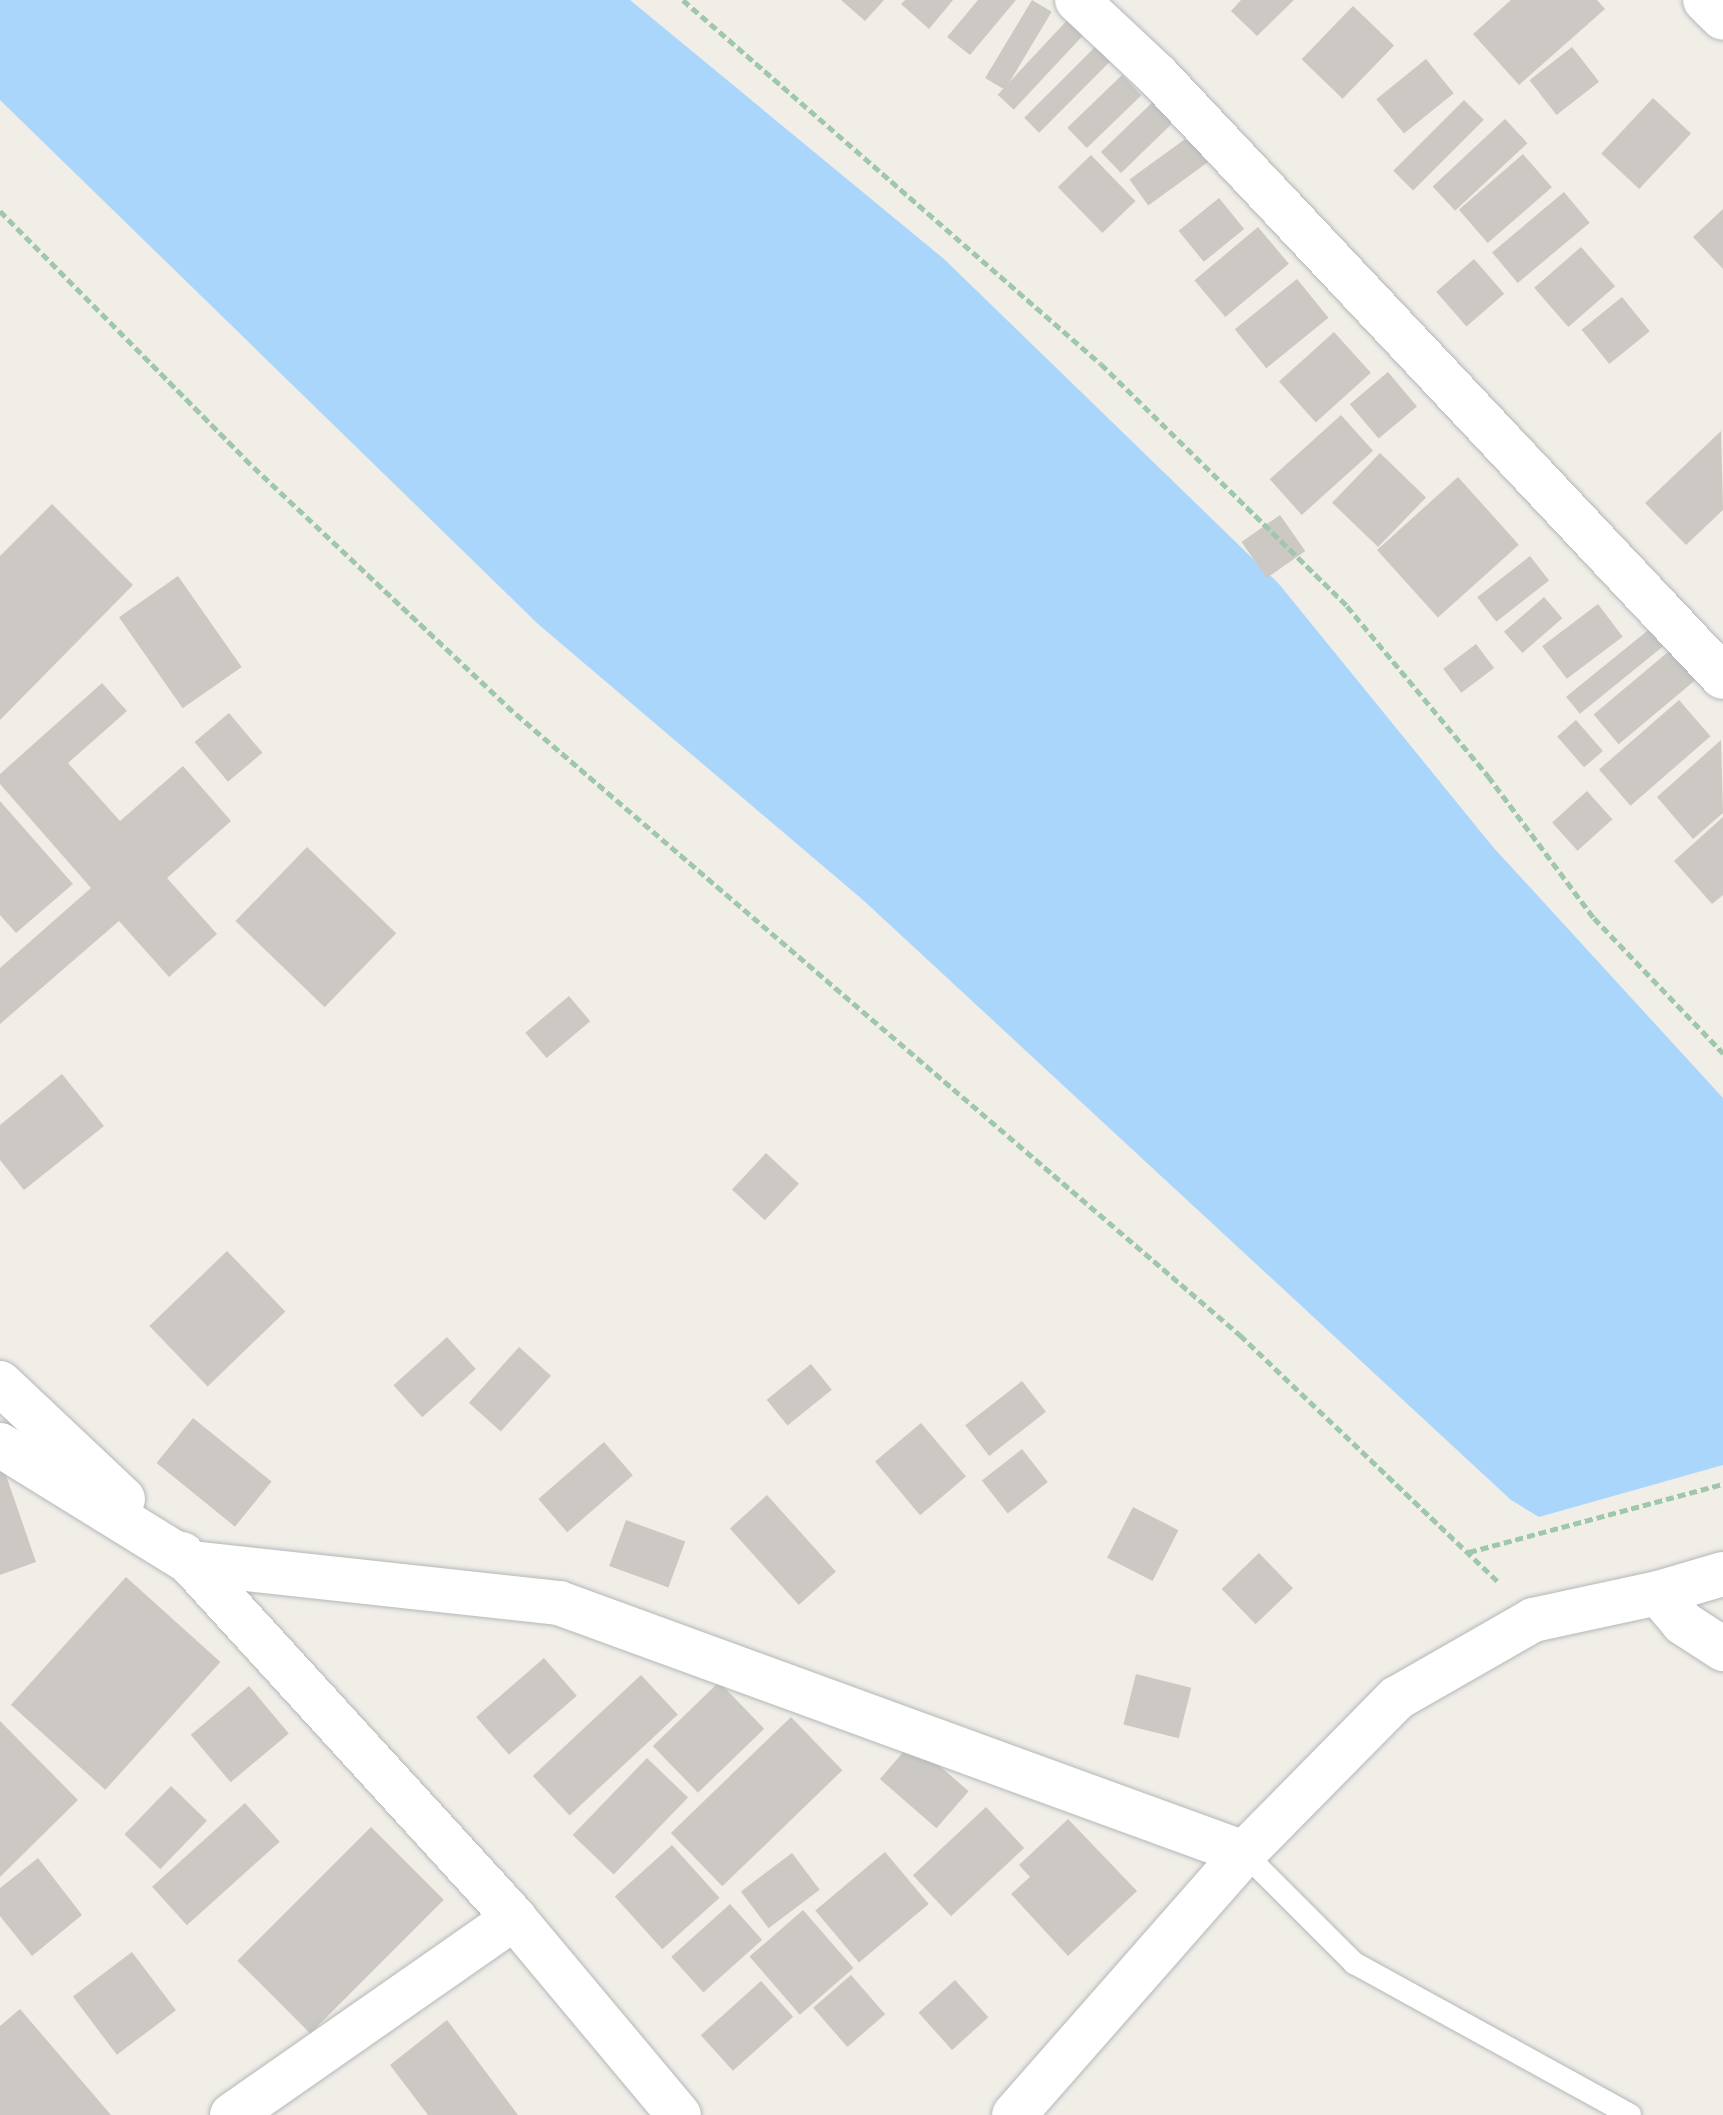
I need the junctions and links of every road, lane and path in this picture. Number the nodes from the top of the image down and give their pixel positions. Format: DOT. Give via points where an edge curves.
graph roads {
  1 [pos="683,0"];
  2 [pos="1705,0"];
  3 [pos="1075,1"];
  4 [pos="1723,18"];
  5 [pos="0,211"];
  6 [pos="1723,677"];
  7 [pos="1723,1053"];
  8 [pos="0,1383"];
  9 [pos="0,1445"];
  10 [pos="1723,1484"];
  11 [pos="191,1563"];
  12 [pos="1723,1574"];
  13 [pos="1658,1593"];
  14 [pos="1723,1649"];
  15 [pos="1244,1853"];
  16 [pos="514,1918"];
  17 [pos="232,2115"];
  18 [pos="679,2115"];
  19 [pos="1014,2115"];
  20 [pos="1630,2115"];
  1 -- 7 [label="path" via="1101,364 1347,606 1488,776 1594,918"];
  2 -- 4 [label="street"];
  3 -- 6 [label="street" via="1157,75"];
  5 -- 10 [label="path" via="245,459 516,714 1240,1335 1468,1552"];
  8 -- 11 [label="street"];
  9 -- 11 [label="street"];
  11 -- 15 [label="street" via="559,1603"];
  11 -- 16 [label="street"];
  12 -- 13 [label="street"];
  13 -- 14 [label="street" via="1683,1623"];
  13 -- 15 [label="street" via="1533,1620 1397,1698"];
  15 -- 19 [label="street"];
  15 -- 20 [label="lane" via="1354,1963"];
  16 -- 17 [label="street"];
  16 -- 18 [label="street"];
}
